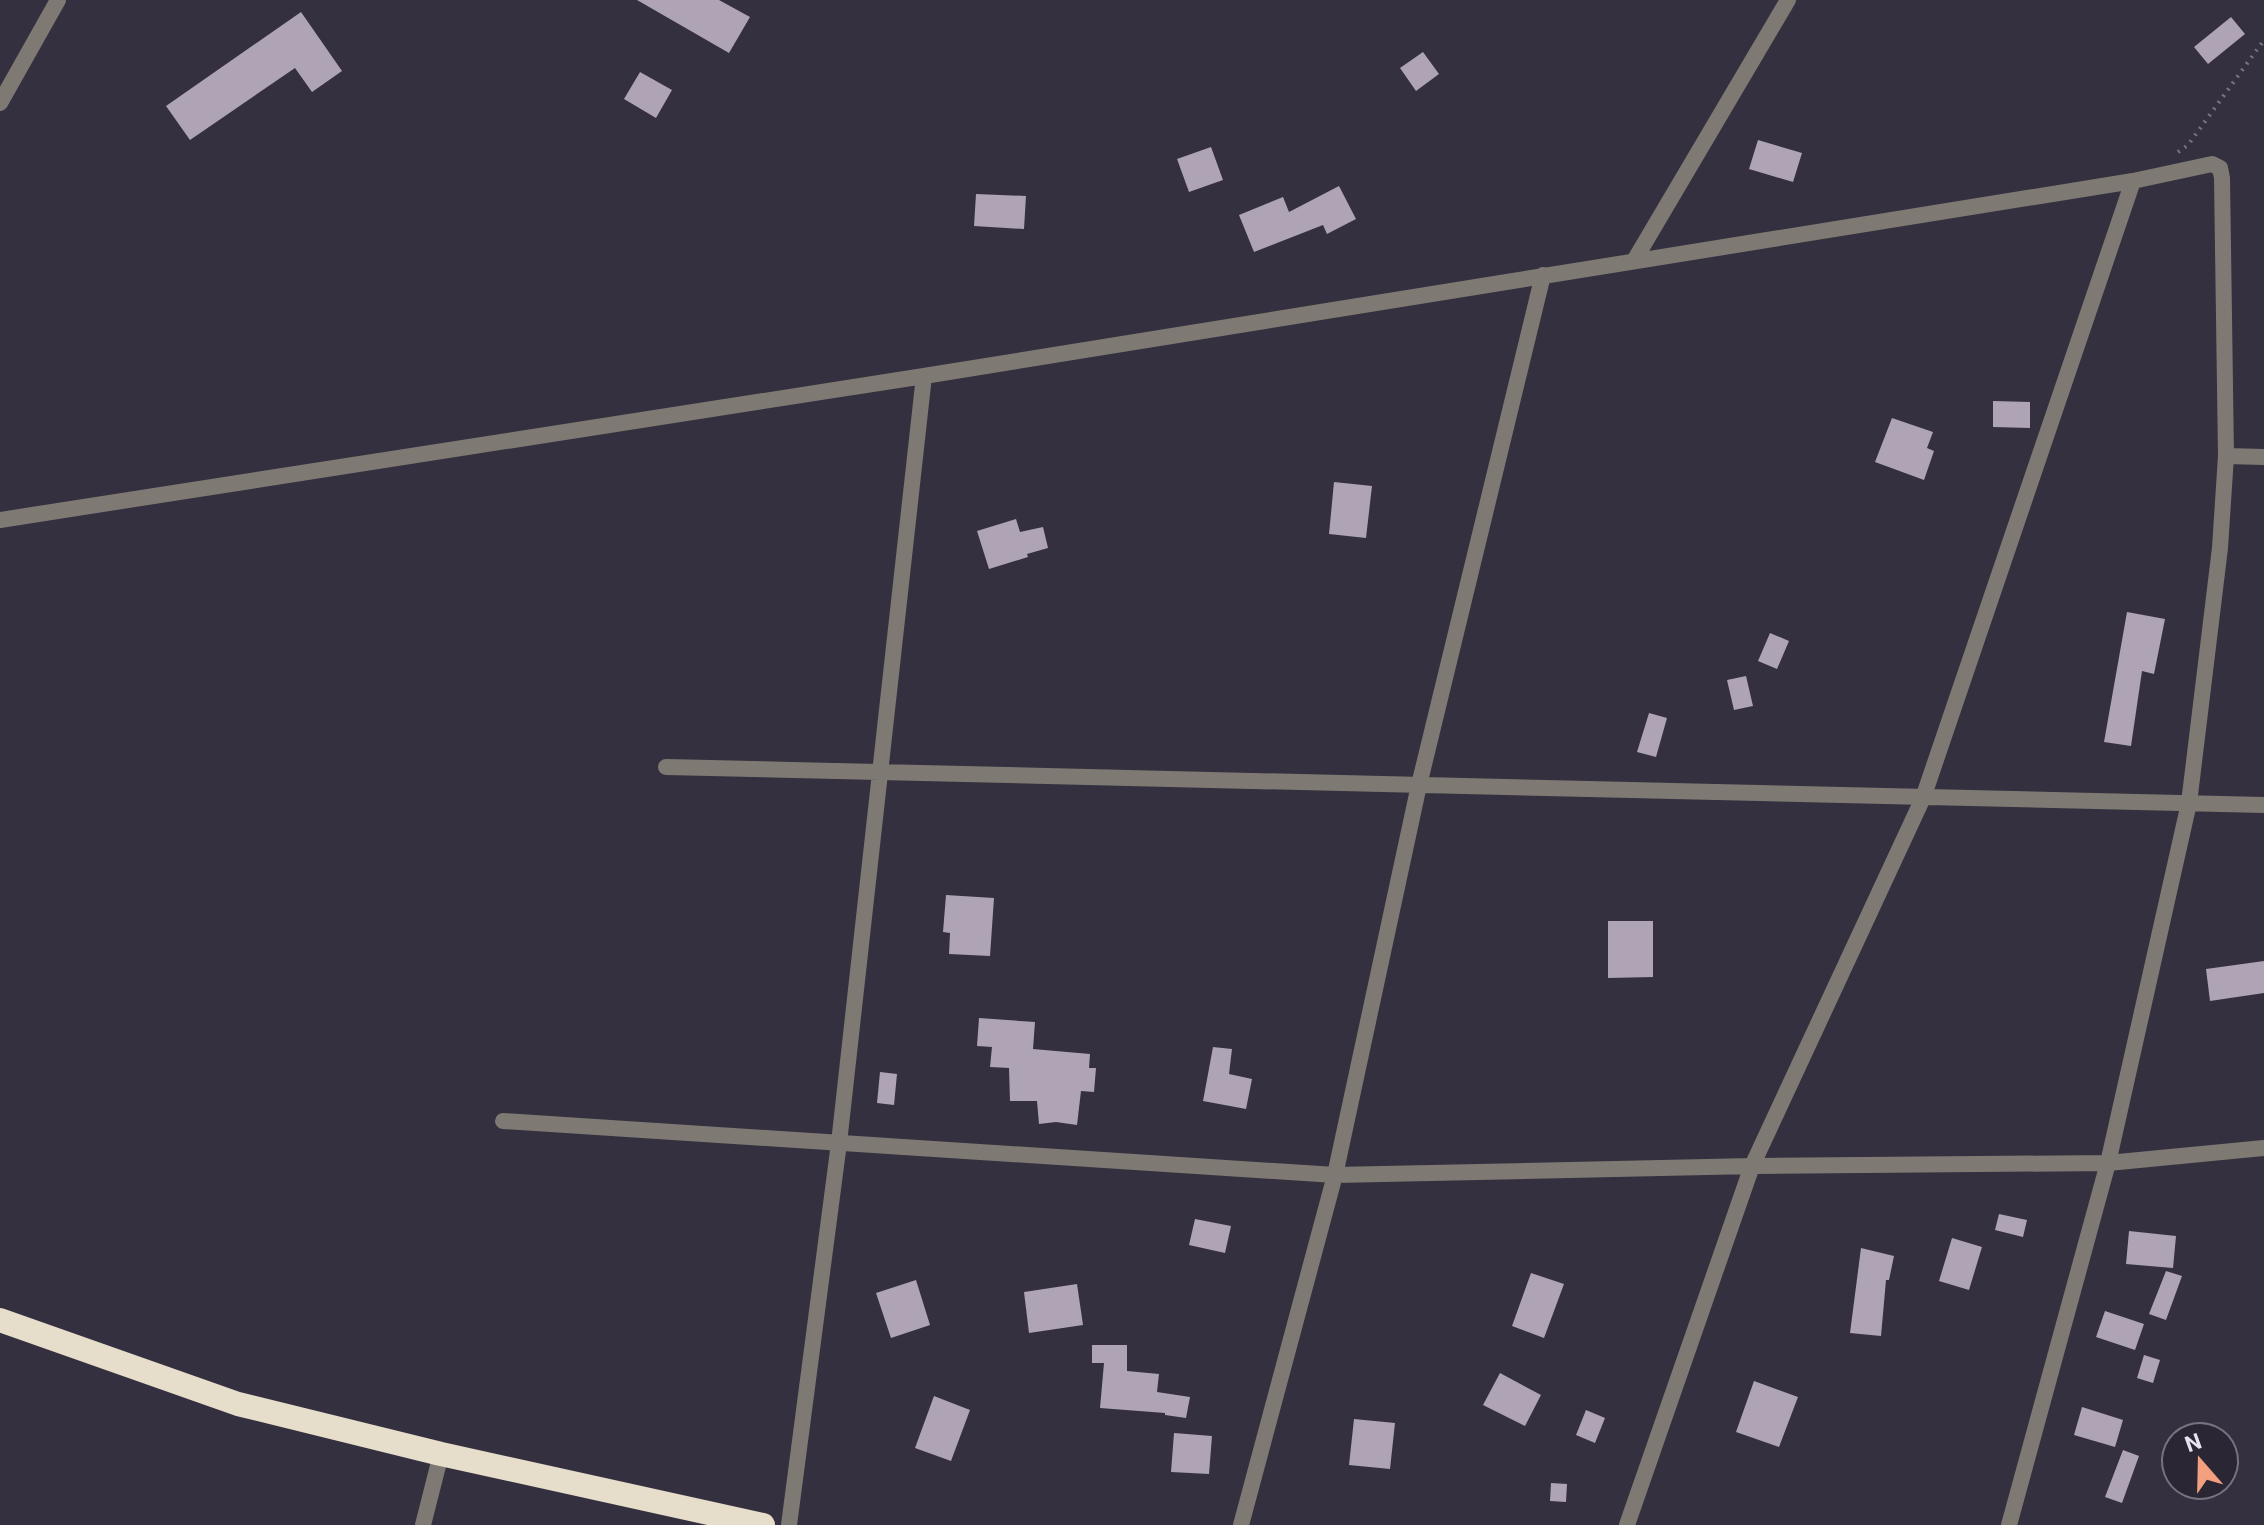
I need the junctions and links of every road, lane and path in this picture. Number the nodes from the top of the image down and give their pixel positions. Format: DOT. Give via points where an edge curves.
graph roads {
  1 [pos="58,0"];
  2 [pos="1788,0"];
  3 [pos="2264,40"];
  4 [pos="0,103"];
  5 [pos="2177,152"];
  6 [pos="2133,181"];
  7 [pos="1634,261"];
  8 [pos="1543,275"];
  9 [pos="924,376"];
  10 [pos="2226,456"];
  11 [pos="2264,457"];
  12 [pos="0,520"];
  13 [pos="666,767"];
  14 [pos="879,772"];
  15 [pos="1419,785"];
  16 [pos="1923,798"];
  17 [pos="2189,803"];
  18 [pos="2264,805"];
  19 [pos="503,1121"];
  20 [pos="839,1143"];
  21 [pos="2264,1148"];
  22 [pos="2108,1163"];
  23 [pos="1752,1166"];
  24 [pos="1335,1175"];
  25 [pos="0,1320"];
  26 [pos="441,1454"];
  27 [pos="423,1525"];
  28 [pos="763,1525"];
  29 [pos="789,1525"];
  30 [pos="1241,1525"];
  31 [pos="1627,1525"];
  32 [pos="2009,1525"];
  1 -- 4 [label="street"];
  2 -- 7 [label="street"];
  3 -- 5 [label="path" via="2188,145"];
  6 -- 7 [label="street"];
  6 -- 10 [label="street" via="2206,164 2220,168"];
  6 -- 16 [label="street"];
  7 -- 8 [label="street"];
  8 -- 9 [label="street"];
  8 -- 15 [label="street"];
  9 -- 12 [label="street"];
  9 -- 14 [label="street"];
  10 -- 11 [label="street"];
  10 -- 17 [label="street"];
  13 -- 14 [label="street"];
  14 -- 15 [label="street"];
  14 -- 20 [label="street"];
  15 -- 16 [label="street"];
  15 -- 24 [label="street"];
  16 -- 17 [label="street"];
  16 -- 23 [label="street"];
  17 -- 18 [label="street"];
  17 -- 22 [label="street"];
  19 -- 20 [label="street"];
  20 -- 24 [label="street"];
  20 -- 29 [label="street"];
  21 -- 22 [label="street"];
  22 -- 23 [label="street"];
  22 -- 32 [label="street"];
  23 -- 24 [label="street"];
  23 -- 31 [label="street"];
  24 -- 30 [label="street"];
  25 -- 26 [label="highway" via="238,1404"];
  26 -- 27 [label="street"];
  26 -- 28 [label="highway"];
}
